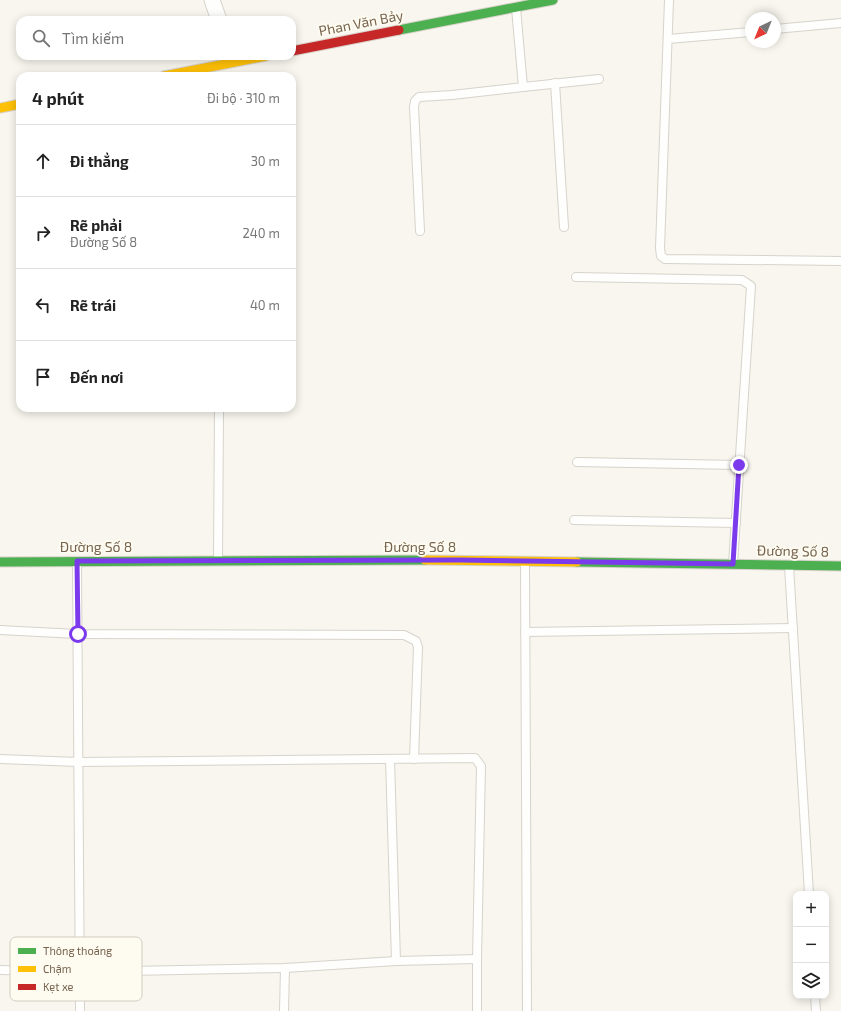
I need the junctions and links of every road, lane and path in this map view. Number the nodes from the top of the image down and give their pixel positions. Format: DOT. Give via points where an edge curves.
graph roads {
  1 [pos="212,0"];
  2 [pos="553,0"];
  3 [pos="669,0"];
  4 [pos="516,7"];
  5 [pos="218,16"];
  6 [pos="841,23"];
  7 [pos="781,28"];
  8 [pos="745,33"];
  9 [pos="668,39"];
  10 [pos="296,50"];
  11 [pos="244,60"];
  12 [pos="228,63"];
  13 [pos="184,72"];
  14 [pos="600,79"];
  15 [pos="555,83"];
  16 [pos="523,87"];
  17 [pos="16,105"];
  18 [pos="0,108"];
  19 [pos="564,227"];
  20 [pos="420,231"];
  21 [pos="841,260"];
  22 [pos="576,277"];
  23 [pos="219,412"];
  24 [pos="577,462"];
  25 [pos="739,465"];
  26 [pos="574,520"];
  27 [pos="736,523"];
  28 [pos="77,561"];
  29 [pos="218,561"];
  30 [pos="0,562"];
  31 [pos="525,562"];
  32 [pos="733,564"];
  33 [pos="788,565"];
  34 [pos="841,566"];
  35 [pos="792,628"];
  36 [pos="0,630"];
  37 [pos="525,632"];
  38 [pos="78,634"];
  39 [pos="390,759"];
  40 [pos="414,759"];
  41 [pos="0,760"];
  42 [pos="78,762"];
  43 [pos="809,891"];
  44 [pos="79,937"];
  45 [pos="477,958"];
  46 [pos="396,961"];
  47 [pos="285,968"];
  48 [pos="0,970"];
  49 [pos="10,970"];
  50 [pos="142,971"];
  51 [pos="816,999"];
  52 [pos="80,1001"];
  53 [pos="80,1011"];
  54 [pos="284,1011"];
  55 [pos="477,1011"];
  56 [pos="527,1011"];
  57 [pos="816,1011"];
  1 -- 5 [label="street"];
  2 -- 4 [label="street, Phan Văn Bảy"];
  3 -- 9 [label="lane"];
  4 -- 10 [label="street, Phan Văn Bảy"];
  4 -- 16 [label="lane"];
  6 -- 7 [label="lane"];
  8 -- 9 [label="lane"];
  9 -- 21 [label="lane" via="661,256 665,259"];
  11 -- 12 [label="street"];
  12 -- 13 [label="street"];
  14 -- 15 [label="lane"];
  15 -- 16 [label="lane"];
  15 -- 19 [label="lane"];
  16 -- 20 [label="lane" via="419,97 415,101"];
  17 -- 18 [label="street"];
  22 -- 25 [label="lane" via="742,280 750,286"];
  23 -- 29 [label="lane"];
  24 -- 25 [label="lane"];
  25 -- 27 [label="lane"];
  26 -- 27 [label="lane"];
  27 -- 32 [label="lane"];
  28 -- 29 [label="street, Đường Số 8"];
  28 -- 30 [label="street, Đường Số 8"];
  28 -- 38 [label="lane"];
  29 -- 31 [label="street, Đường Số 8"];
  31 -- 32 [label="street, Đường Số 8"];
  31 -- 37 [label="lane"];
  32 -- 33 [label="street, Đường Số 8"];
  33 -- 34 [label="street, Đường Số 8"];
  33 -- 35 [label="lane"];
  35 -- 37 [label="lane"];
  35 -- 43 [label="lane"];
  36 -- 38 [label="lane"];
  37 -- 56 [label="lane"];
  38 -- 40 [label="lane" via="404,635 416,641 418,646"];
  38 -- 42 [label="lane"];
  39 -- 40 [label="lane"];
  39 -- 42 [label="lane"];
  39 -- 46 [label="lane"];
  40 -- 45 [label="lane" via="475,758 481,766"];
  41 -- 42 [label="lane"];
  42 -- 44 [label="lane"];
  45 -- 46 [label="lane"];
  45 -- 55 [label="lane"];
  46 -- 47 [label="lane"];
  47 -- 50 [label="lane"];
  47 -- 54 [label="lane"];
  48 -- 49 [label="lane"];
  51 -- 57 [label="lane"];
  52 -- 53 [label="lane"];
}
